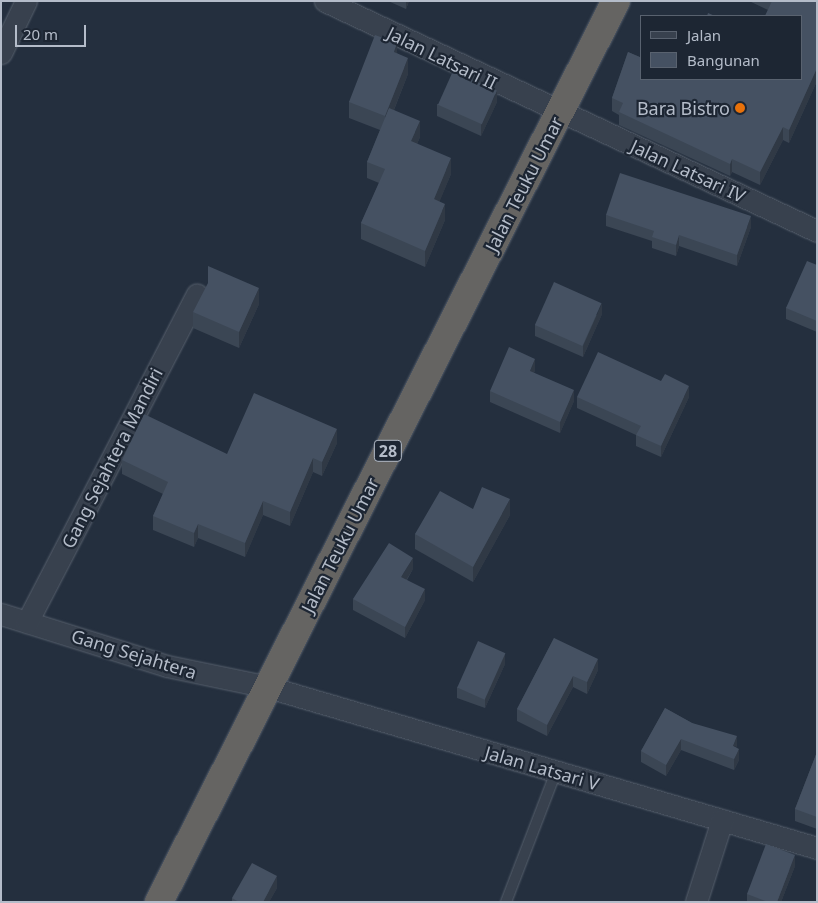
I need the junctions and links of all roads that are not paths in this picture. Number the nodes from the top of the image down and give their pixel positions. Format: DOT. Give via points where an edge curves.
graph roads {
  1 [pos="26,1"];
  2 [pos="325,1"];
  3 [pos="616,1"];
  4 [pos="1,53"];
  5 [pos="559,114"];
  6 [pos="817,230"];
  7 [pos="198,294"];
  8 [pos="1,614"];
  9 [pos="27,622"];
  10 [pos="268,687"];
  11 [pos="556,772"];
  12 [pos="722,820"];
  13 [pos="817,848"];
  14 [pos="159,902"];
  15 [pos="506,902"];
  16 [pos="696,902"];
  1 -- 4 [label="street"];
  2 -- 5 [label="street, Jalan Latsari II"];
  3 -- 5 [label="highway, Jalan Teuku Umar / 28"];
  5 -- 6 [label="street, Jalan Latsari IV"];
  5 -- 10 [label="highway, Jalan Teuku Umar / 28"];
  7 -- 9 [label="street, Gang Sejahtera Mandiri"];
  8 -- 9 [label="street, Gang Sejahtera"];
  9 -- 10 [label="street, Gang Sejahtera" via="167,666"];
  10 -- 11 [label="street, Jalan Latsari V"];
  10 -- 14 [label="highway, Jalan Teuku Umar / 28"];
  11 -- 12 [label="street, Jalan Latsari V"];
  11 -- 15 [label="lane"];
  12 -- 13 [label="street, Jalan Latsari V"];
  12 -- 16 [label="street"];
}
